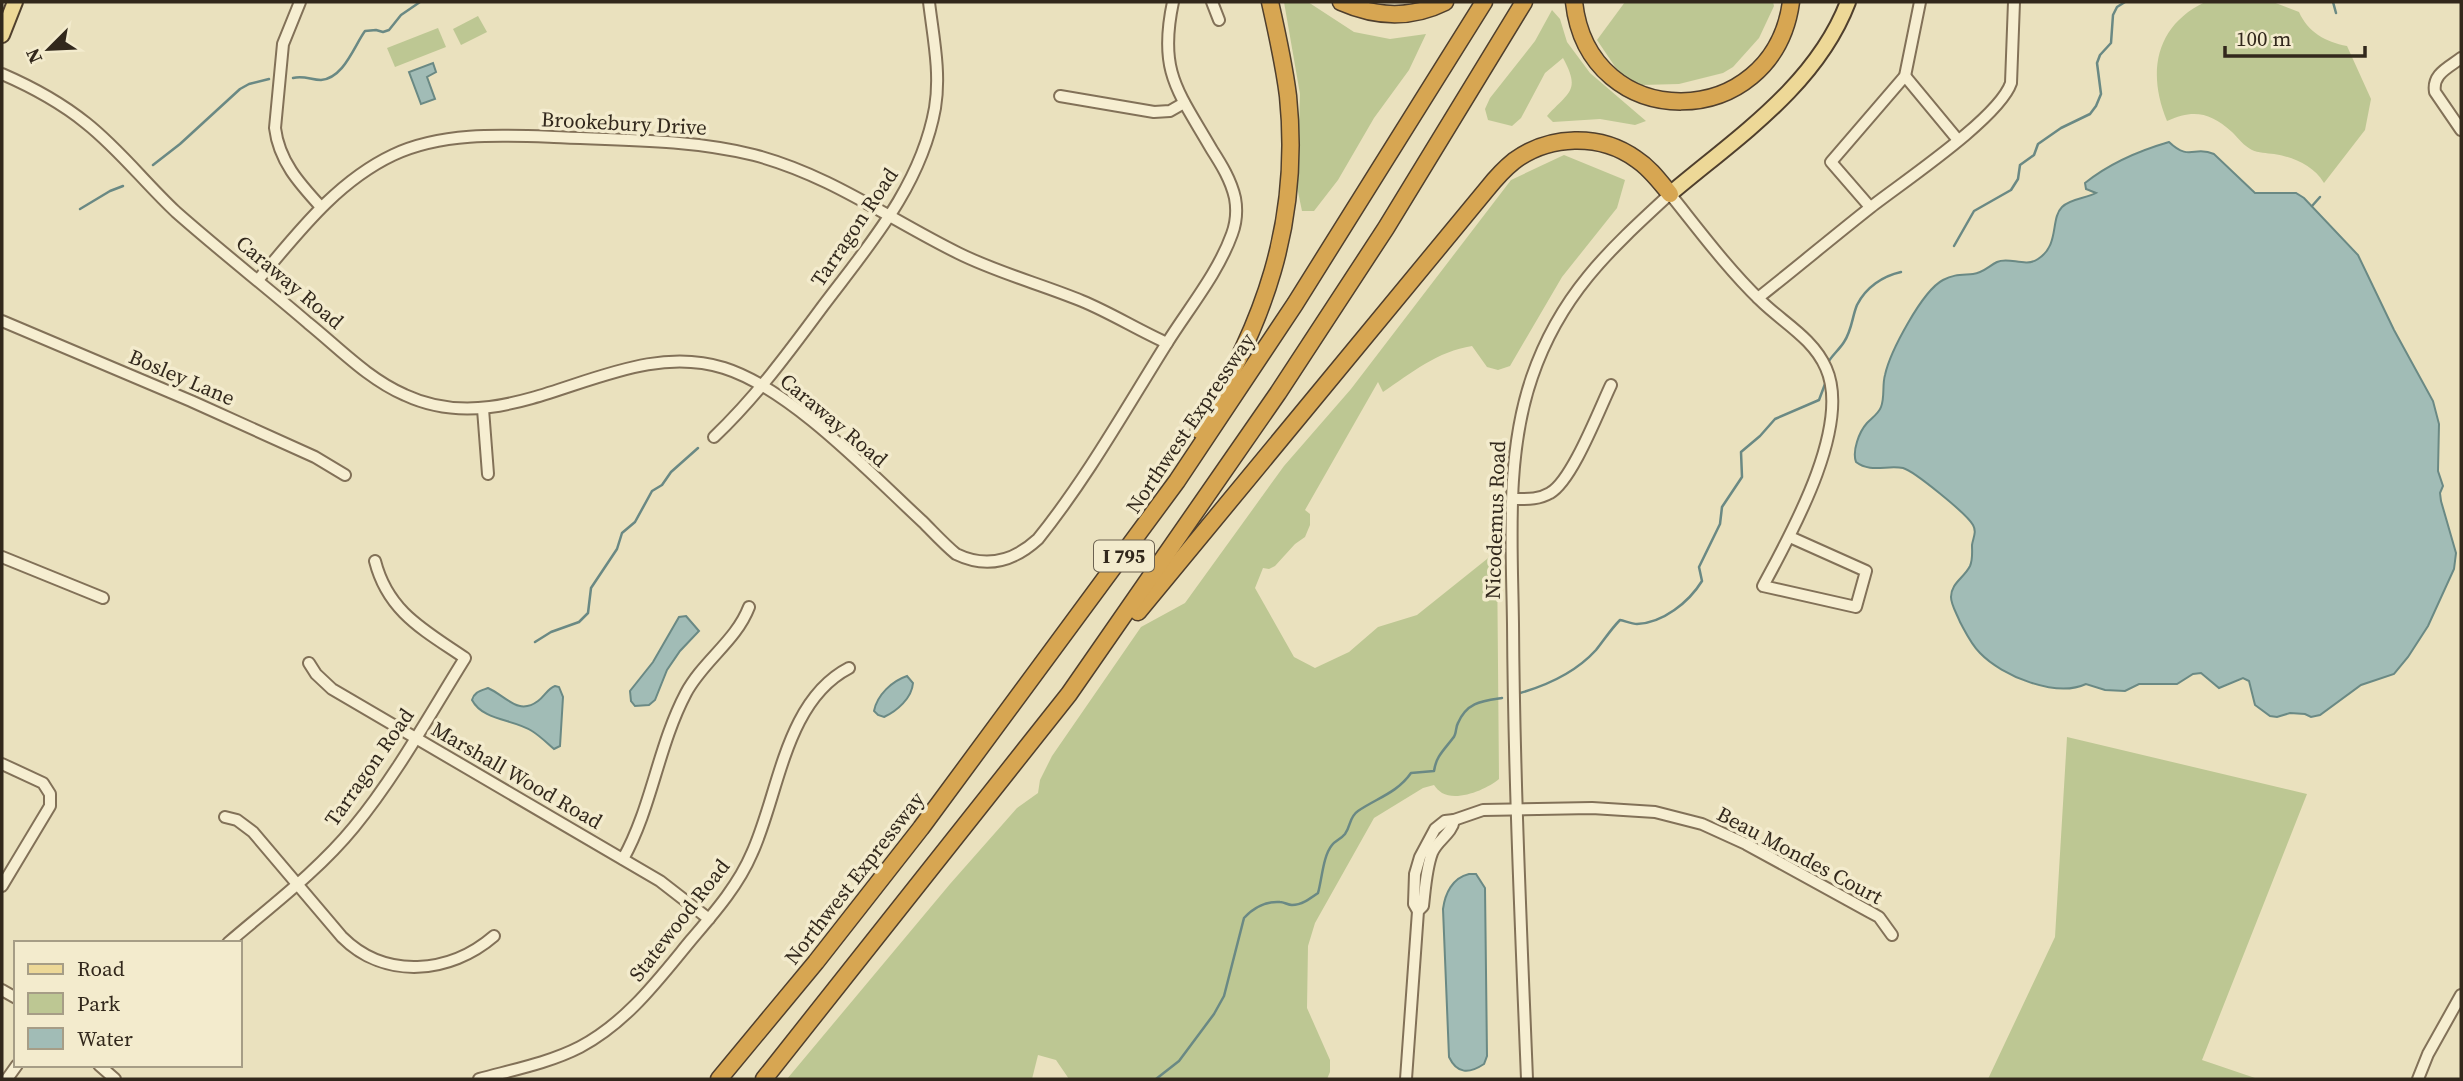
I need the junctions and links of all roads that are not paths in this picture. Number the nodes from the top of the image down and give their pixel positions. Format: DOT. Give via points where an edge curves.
graph roads {
  1 [pos="15,2"];
  2 [pos="300,2"];
  3 [pos="929,2"];
  4 [pos="1173,2"];
  5 [pos="1212,2"];
  6 [pos="1270,2"];
  7 [pos="1341,2"];
  8 [pos="1445,2"];
  9 [pos="1485,2"];
  10 [pos="1524,2"];
  11 [pos="1574,2"];
  12 [pos="1791,2"];
  13 [pos="1848,2"];
  14 [pos="1920,2"];
  15 [pos="2014,2"];
  16 [pos="1219,20"];
  17 [pos="2,35"];
  18 [pos="2461,58"];
  19 [pos="2,74"];
  20 [pos="1905,76"];
  21 [pos="1060,96"];
  22 [pos="1184,103"];
  23 [pos="2461,130"];
  24 [pos="1958,140"];
  25 [pos="1670,194"];
  26 [pos="321,207"];
  27 [pos="1870,208"];
  28 [pos="891,215"];
  29 [pos="258,280"];
  30 [pos="1758,298"];
  31 [pos="2,321"];
  32 [pos="1167,343"];
  33 [pos="763,385"];
  34 [pos="1611,385"];
  35 [pos="483,409"];
  36 [pos="714,437"];
  37 [pos="488,474"];
  38 [pos="345,475"];
  39 [pos="1513,499"];
  40 [pos="1790,537"];
  41 [pos="2,557"];
  42 [pos="1122,558"];
  43 [pos="376,561"];
  44 [pos="103,597"];
  45 [pos="749,607"];
  46 [pos="309,663"];
  47 [pos="849,668"];
  48 [pos="1069,694"];
  49 [pos="414,738"];
  50 [pos="2,764"];
  51 [pos="1517,808"];
  52 [pos="225,817"];
  53 [pos="623,859"];
  54 [pos="297,884"];
  55 [pos="2,886"];
  56 [pos="709,919"];
  57 [pos="1892,935"];
  58 [pos="494,936"];
  59 [pos="230,941"];
  60 [pos="2461,995"];
  61 [pos="479,1079"];
  62 [pos="719,1079"];
  63 [pos="764,1079"];
  64 [pos="1406,1079"];
  65 [pos="1528,1079"];
  66 [pos="2418,1079"];
  1 -- 17 [label="main road"];
  2 -- 26 [label="street" via="283,44 276,139 284,161"];
  3 -- 28 [label="street, Tarragon Road" via="937,71 935,106 917,168"];
  4 -- 22 [label="street, Caraway Road" via="1166,41 1176,88"];
  5 -- 16 [label="street"];
  6 -- 42 [label="highway" via="1288,96 1290,165 1281,240 1269,288 1224,390"];
  7 -- 8 [label="highway" via="1393,16"];
  9 -- 42 [label="highway, Northwest Expressway / I 795" via="1295,304"];
  10 -- 48 [label="highway, I 795" via="1306,351"];
  11 -- 12 [label="highway" via="1583,36 1609,74 1636,93 1680,102 1716,97 1754,75 1783,35"];
  13 -- 25 [label="main road, Nicodemus Road" via="1840,23 1808,71"];
  14 -- 20 [label="street"];
  15 -- 24 [label="street" via="2007,93"];
  18 -- 23 [label="street" via="2439,74 2433,87"];
  19 -- 29 [label="street, Caraway Road" via="50,97 88,124 177,212"];
  20 -- 24 [label="street"];
  20 -- 27 [label="street" via="1831,162"];
  21 -- 22 [label="street" via="1154,112 1170,111"];
  22 -- 32 [label="street, Caraway Road" via="1228,178 1236,215 1228,244"];
  24 -- 27 [label="street"];
  25 -- 30 [label="street"];
  25 -- 39 [label="street, Nicodemus Road" via="1601,258 1556,323 1524,405"];
  25 -- 48 [label="highway" via="1637,159 1592,141 1549,144 1514,161"];
  26 -- 28 [label="street, Brookebury Drive" via="393,155 435,142 496,135 690,143 754,155 810,174"];
  26 -- 29 [label="street, Brookebury Drive"];
  27 -- 30 [label="street"];
  28 -- 32 [label="street, Brookebury Drive" via="958,253 1083,302"];
  28 -- 33 [label="street, Tarragon Road"];
  29 -- 35 [label="street, Caraway Road" via="388,387 434,405"];
  30 -- 40 [label="street" via="1807,339 1827,369 1833,396 1832,421"];
  31 -- 38 [label="street, Bosley Lane" via="191,401"];
  32 -- 33 [label="street, Caraway Road" via="1047,528 1026,550 1004,561 982,562 956,554 819,428"];
  33 -- 35 [label="street, Caraway Road" via="709,364 668,362"];
  33 -- 36 [label="street, Tarragon Road"];
  34 -- 39 [label="street" via="1558,488 1540,498"];
  35 -- 37 [label="street"];
  39 -- 51 [label="street, Nicodemus Road"];
  40 -- 40 [label="street" via="1763,586 1856,607 1866,571"];
  41 -- 44 [label="street"];
  42 -- 62 [label="highway, Northwest Expressway / I 795" via="921,828"];
  43 -- 49 [label="street, Tarragon Road" via="387,593 402,611 465,658"];
  45 -- 53 [label="street" via="744,620 686,692"];
  46 -- 49 [label="street, Marshall Wood Road" via="332,689"];
  47 -- 56 [label="street, Statewood Road" via="825,685 800,722 753,852"];
  48 -- 63 [label="highway, I 795"];
  49 -- 53 [label="street, Marshall Wood Road"];
  49 -- 54 [label="street, Tarragon Road" via="354,827"];
  50 -- 55 [label="street" via="43,783 51,800"];
  51 -- 57 [label="street, Beau Mondes Court" via="1624,809 1702,824 1879,917"];
  51 -- 64 [label="street, Beau Mondes Court" via="1483,810 1445,821 1423,848 1415,874 1418,911"];
  51 -- 65 [label="street, Nicodemus Road"];
  52 -- 54 [label="street" via="253,832"];
  53 -- 56 [label="street, Marshall Wood Road"];
  54 -- 58 [label="street" via="350,945 386,964 406,968 435,965 465,956"];
  54 -- 59 [label="street, Tarragon Road"];
  56 -- 61 [label="street, Statewood Road" via="643,998 612,1027 562,1055"];
  60 -- 66 [label="street"];
}
